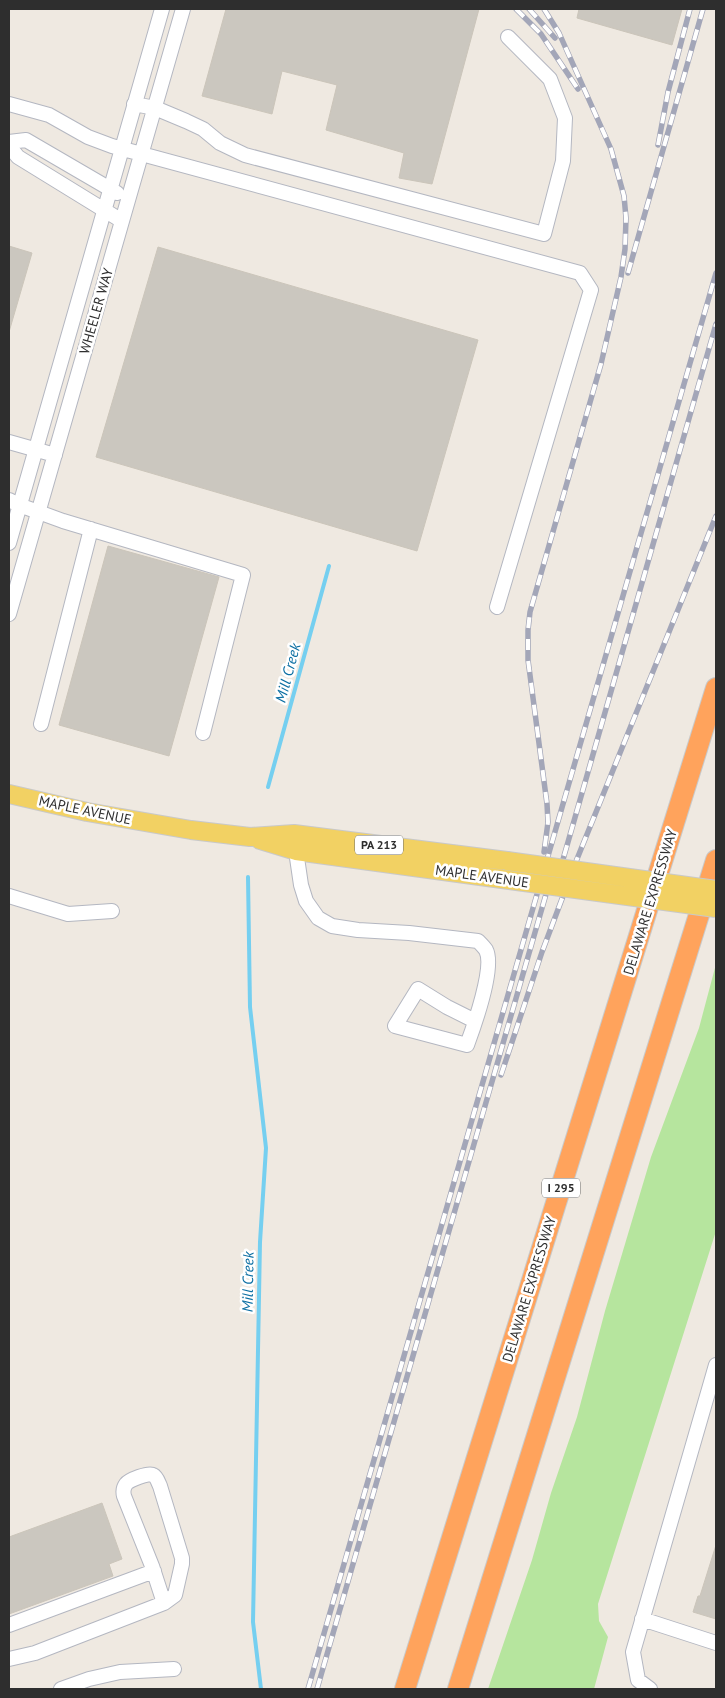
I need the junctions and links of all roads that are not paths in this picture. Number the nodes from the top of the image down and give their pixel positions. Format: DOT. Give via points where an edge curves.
graph roads {
  1 [pos="162,9"];
  2 [pos="183,9"];
  3 [pos="508,37"];
  4 [pos="142,79"];
  5 [pos="162,84"];
  6 [pos="9,104"];
  7 [pos="134,104"];
  8 [pos="155,108"];
  9 [pos="9,142"];
  10 [pos="9,146"];
  11 [pos="122,148"];
  12 [pos="142,153"];
  13 [pos="110,188"];
  14 [pos="128,200"];
  15 [pos="104,210"];
  16 [pos="122,222"];
  17 [pos="9,442"];
  18 [pos="36,450"];
  19 [pos="55,455"];
  20 [pos="14,503"];
  21 [pos="38,513"];
  22 [pos="91,529"];
  23 [pos="9,543"];
  24 [pos="497,607"];
  25 [pos="9,614"];
  26 [pos="716,688"];
  27 [pos="41,724"];
  28 [pos="202,733"];
  29 [pos="9,794"];
  30 [pos="250,837"];
  31 [pos="296,851"];
  32 [pos="716,860"];
  33 [pos="716,890"];
  34 [pos="9,896"];
  35 [pos="716,908"];
  36 [pos="112,911"];
  37 [pos="475,1021"];
  38 [pos="716,1365"];
  39 [pos="154,1571"];
  40 [pos="164,1603"];
  41 [pos="642,1619"];
  42 [pos="9,1625"];
  43 [pos="716,1643"];
  44 [pos="9,1660"];
  45 [pos="174,1669"];
  46 [pos="61,1689"];
  47 [pos="405,1689"];
  48 [pos="458,1689"];
  49 [pos="650,1689"];
  1 -- 4 [label="street, WHEELER WAY"];
  2 -- 5 [label="street, WHEELER WAY"];
  3 -- 8 [label="street" via="550,79 565,118 563,162 544,234 244,154 220,144 202,129"];
  4 -- 5 [label="street"];
  4 -- 7 [label="street, WHEELER WAY"];
  5 -- 8 [label="street, WHEELER WAY"];
  6 -- 11 [label="street" via="49,115 88,137"];
  7 -- 8 [label="street"];
  7 -- 11 [label="street, WHEELER WAY"];
  8 -- 12 [label="street, WHEELER WAY"];
  9 -- 13 [label="street" via="26,140"];
  10 -- 15 [label="street" via="18,157"];
  11 -- 12 [label="street"];
  11 -- 13 [label="street, WHEELER WAY"];
  12 -- 14 [label="street, WHEELER WAY"];
  12 -- 24 [label="street" via="580,273 591,290"];
  13 -- 14 [label="street"];
  13 -- 15 [label="street, WHEELER WAY"];
  14 -- 16 [label="street, WHEELER WAY"];
  15 -- 16 [label="street"];
  15 -- 18 [label="street, WHEELER WAY"];
  16 -- 19 [label="street, WHEELER WAY"];
  17 -- 18 [label="street"];
  18 -- 19 [label="street"];
  18 -- 20 [label="street, WHEELER WAY"];
  19 -- 21 [label="street, WHEELER WAY"];
  20 -- 21 [label="street"];
  20 -- 23 [label="street, WHEELER WAY"];
  21 -- 22 [label="street"];
  21 -- 25 [label="street, WHEELER WAY"];
  22 -- 27 [label="street"];
  22 -- 28 [label="street" via="243,575"];
  26 -- 47 [label="highway, DELAWARE EXPRESSWAY / I 295"];
  29 -- 30 [label="main road, MAPLE AVENUE / PA 213" via="144,822"];
  30 -- 31 [label="main road, MAPLE AVENUE / PA 213"];
  30 -- 33 [label="main road, MAPLE AVENUE / PA 213, bridge" via="294,834"];
  31 -- 35 [label="main road, MAPLE AVENUE / PA 213, bridge"];
  31 -- 37 [label="street" via="306,901 318,918 332,926 478,941 486,951 489,966"];
  32 -- 48 [label="highway"];
  34 -- 36 [label="street" via="68,914"];
  37 -- 37 [label="street" via="467,1045 395,1026 418,989"];
  38 -- 41 [label="street"];
  39 -- 40 [label="street"];
  39 -- 40 [label="street" via="123,1489 126,1483 146,1474 155,1476 160,1486 182,1558 175,1595"];
  39 -- 42 [label="street"];
  40 -- 44 [label="street"];
  41 -- 43 [label="street"];
  41 -- 49 [label="street" via="633,1652 638,1680"];
  45 -- 46 [label="street" via="120,1672"];
}
